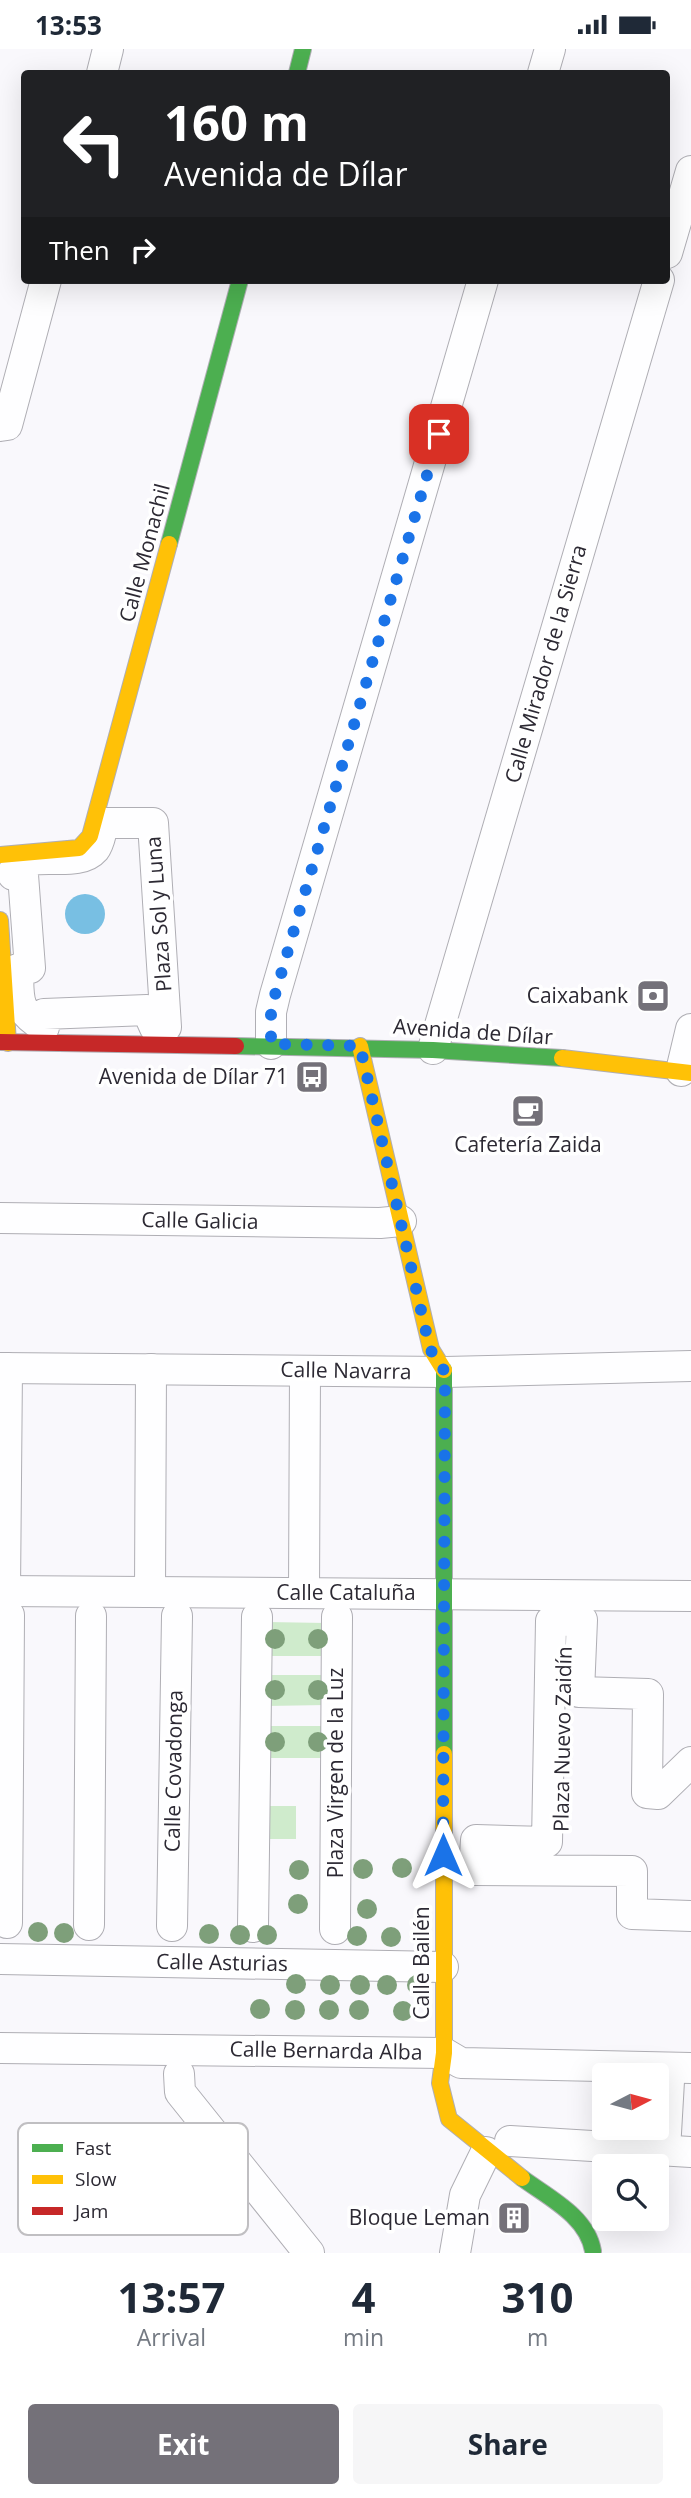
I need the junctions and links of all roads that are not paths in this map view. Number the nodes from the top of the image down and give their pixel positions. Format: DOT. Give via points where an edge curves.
graph roads {
  1 [pos="108,49"];
  2 [pos="303,49"];
  3 [pos="550,49"];
  4 [pos="103,70"];
  5 [pos="297,70"];
  6 [pos="544,70"];
  7 [pos="691,171"];
  8 [pos="670,243"];
  9 [pos="45,284"];
  10 [pos="239,284"];
  11 [pos="482,284"];
  12 [pos="658,284"];
  13 [pos="0,426"];
  14 [pos="0,855"];
  15 [pos="0,920"];
  16 [pos="147,1010"];
  17 [pos="691,1029"];
  18 [pos="4,1042"];
  19 [pos="271,1044"];
  20 [pos="360,1046"];
  21 [pos="433,1049"];
  22 [pos="686,1072"];
  23 [pos="0,1218"];
  24 [pos="401,1221"];
  25 [pos="691,1366"];
  26 [pos="3,1368"];
  27 [pos="151,1369"];
  28 [pos="304,1371"];
  29 [pos="445,1372"];
  30 [pos="150,1592"];
  31 [pos="304,1593"];
  32 [pos="444,1593"];
  33 [pos="691,1596"];
  34 [pos="5,1599"];
  35 [pos="91,1616"];
  36 [pos="177,1616"];
  37 [pos="257,1617"];
  38 [pos="337,1617"];
  39 [pos="691,1762"];
  40 [pos="691,1916"];
  41 [pos="6,1923"];
  42 [pos="89,1925"];
  43 [pos="172,1926"];
  44 [pos="253,1927"];
  45 [pos="335,1929"];
  46 [pos="0,1959"];
  47 [pos="443,1967"];
  48 [pos="0,2048"];
  49 [pos="444,2053"];
  50 [pos="179,2074"];
  51 [pos="680,2075"];
  52 [pos="203,2123"];
  53 [pos="498,2147"];
  54 [pos="678,2151"];
  55 [pos="248,2185"];
  56 [pos="287,2239"];
  57 [pos="594,2252"];
  58 [pos="309,2253"];
  59 [pos="455,2253"];
  1 -- 4 [label="street"];
  2 -- 5 [label="street"];
  3 -- 6 [label="street"];
  7 -- 8 [label="street"];
  9 -- 13 [label="street" via="7,425"];
  10 -- 14 [label="street, Calle Monachil" via="90,836 79,848"];
  11 -- 19 [label="street" via="275,995"];
  12 -- 21 [label="street, Calle Mirador de la Sierra"];
  15 -- 18 [label="street"];
  16 -- 16 [label="street, Plaza Sol y Luna" via="44,1014 44,1027 29,1018 20,1007 18,969 30,968 23,875 13,875 16,865 83,856 96,848 104,823 153,823 166,1027 155,1028"];
  17 -- 22 [label="street"];
  18 -- 19 [label="street, Avenida de Dílar"];
  19 -- 20 [label="street, Avenida de Dílar"];
  20 -- 21 [label="street, Avenida de Dílar"];
  20 -- 24 [label="street, Calle Bailén"];
  21 -- 22 [label="street, Avenida de Dílar"];
  23 -- 24 [label="street, Calle Galicia"];
  24 -- 29 [label="street, Calle Bailén" via="430,1349"];
  25 -- 29 [label="street, Calle Navarra"];
  26 -- 27 [label="street, Calle Navarra"];
  26 -- 34 [label="street"];
  27 -- 28 [label="street, Calle Navarra"];
  27 -- 30 [label="street"];
  28 -- 29 [label="street, Calle Navarra"];
  28 -- 31 [label="street"];
  29 -- 32 [label="street, Calle Bailén"];
  30 -- 31 [label="street, Calle Cataluña"];
  30 -- 34 [label="street, Calle Cataluña"];
  31 -- 32 [label="street, Calle Cataluña"];
  32 -- 33 [label="street, Calle Cataluña"];
  32 -- 47 [label="street, Calle Bailén"];
  34 -- 41 [label="street"];
  35 -- 42 [label="street"];
  36 -- 43 [label="street, Calle Covadonga"];
  37 -- 44 [label="street"];
  38 -- 45 [label="street, Plaza Virgen de la Luz"];
  39 -- 40 [label="street, Plaza Nuevo Zaidín" via="659,1794 647,1793 648,1694 579,1692 582,1621 551,1621 547,1842 476,1840 470,1855 474,1870 632,1871 632,1914"];
  46 -- 47 [label="street, Calle Asturias"];
  47 -- 49 [label="street, Calle Bailén"];
  48 -- 49 [label="street, Calle Bernarda Alba"];
  49 -- 51 [label="street, Calle Bernarda Alba" via="461,2063"];
  49 -- 53 [label="street, Calle Bailén" via="440,2083 449,2119"];
  50 -- 52 [label="street" via="180,2092"];
  51 -- 54 [label="street"];
  53 -- 54 [label="street"];
  53 -- 57 [label="street, Calle Bailén" via="578,2219"];
  53 -- 59 [label="street" via="465,2195"];
  55 -- 56 [label="street"];
  56 -- 58 [label="street"];
}
